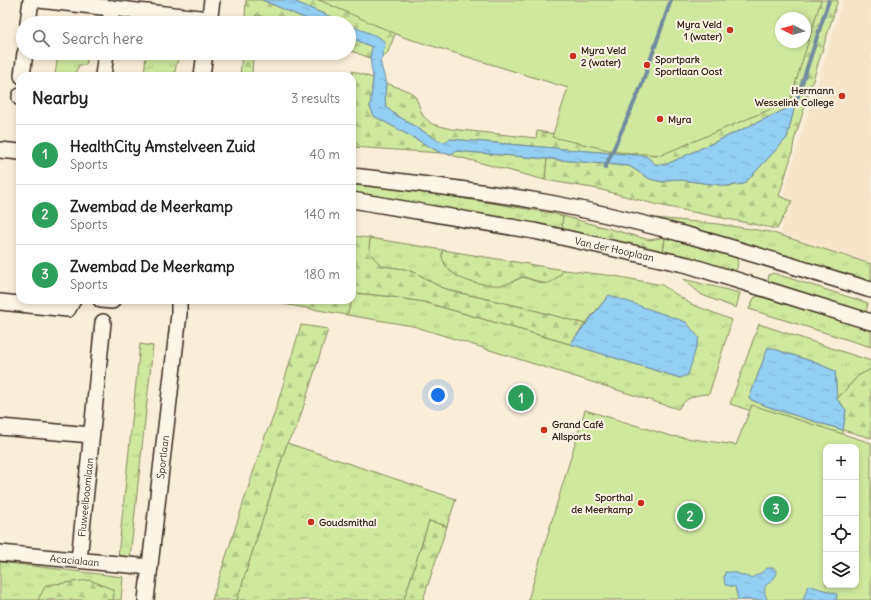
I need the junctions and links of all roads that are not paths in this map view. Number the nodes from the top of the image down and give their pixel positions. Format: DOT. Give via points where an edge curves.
graph roads {
  1 [pos="31,0"];
  2 [pos="39,0"];
  3 [pos="212,0"];
  4 [pos="112,8"];
  5 [pos="29,16"];
  6 [pos="111,16"];
  7 [pos="172,16"];
  8 [pos="210,16"];
  9 [pos="24,60"];
  10 [pos="105,60"];
  11 [pos="204,60"];
  12 [pos="23,72"];
  13 [pos="104,72"];
  14 [pos="203,72"];
  15 [pos="0,150"];
  16 [pos="16,152"];
  17 [pos="356,176"];
  18 [pos="356,201"];
  19 [pos="871,290"];
  20 [pos="0,302"];
  21 [pos="16,304"];
  22 [pos="19,304"];
  23 [pos="71,304"];
  24 [pos="180,305"];
  25 [pos="103,322"];
  26 [pos="871,322"];
  27 [pos="0,427"];
  28 [pos="92,435"];
  29 [pos="0,553"];
  30 [pos="79,560"];
  31 [pos="150,567"];
  32 [pos="146,600"];
  1 -- 5 [label="street"];
  2 -- 4 [label="street"];
  3 -- 8 [label="street"];
  4 -- 6 [label="street"];
  4 -- 7 [label="street"];
  9 -- 12 [label="street"];
  10 -- 13 [label="street"];
  11 -- 14 [label="street"];
  15 -- 16 [label="street"];
  17 -- 19 [label="street" via="442,186 545,202 648,225"];
  18 -- 26 [label="street, Van der Hooplaan" via="534,231 688,265"];
  20 -- 21 [label="street"];
  22 -- 23 [label="street" via="68,309"];
  24 -- 31 [label="street, Sportlaan"];
  25 -- 28 [label="street, Fluweelboomlaan"];
  27 -- 28 [label="street"];
  28 -- 30 [label="street, Fluweelboomlaan"];
  29 -- 30 [label="street, Acacialaan"];
  30 -- 31 [label="street, Acacialaan"];
  31 -- 32 [label="street, Sportlaan"];
}
